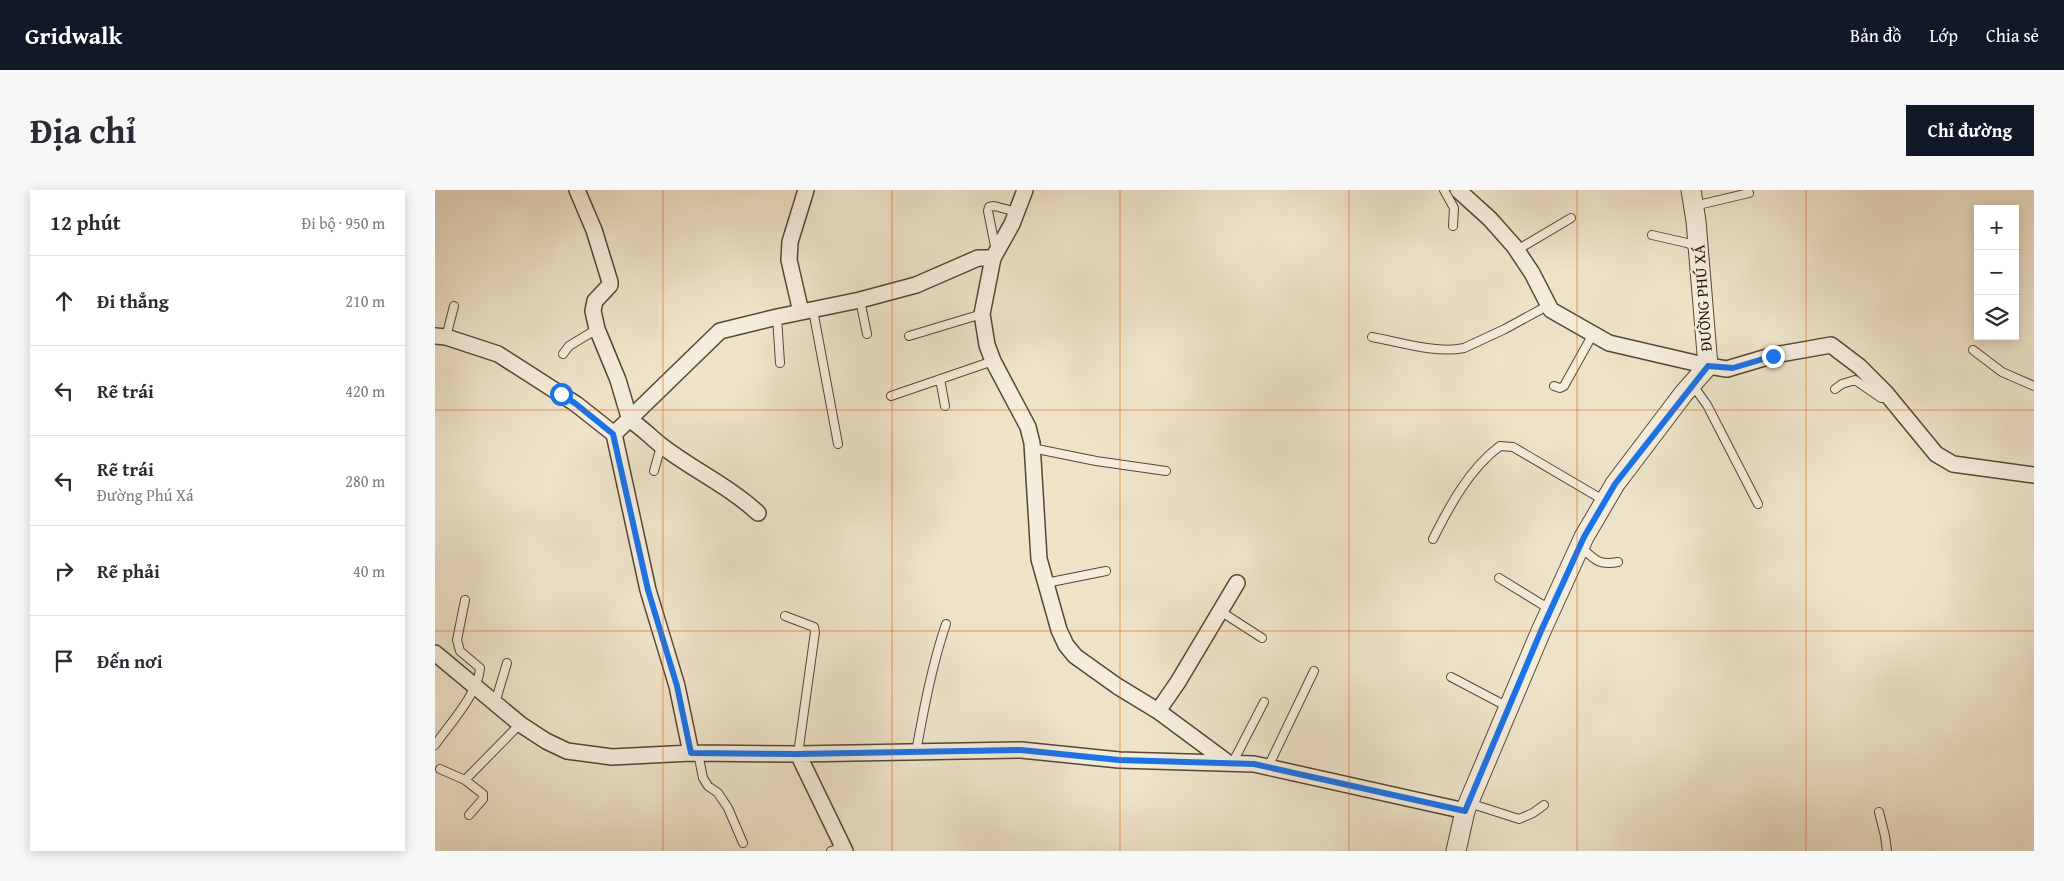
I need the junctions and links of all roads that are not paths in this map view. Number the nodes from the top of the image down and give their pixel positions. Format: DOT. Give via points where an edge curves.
graph roads {
  1 [pos="577,190"];
  2 [pos="806,190"];
  3 [pos="1025,190"];
  4 [pos="1444,190"];
  5 [pos="1458,190"];
  6 [pos="1749,193"];
  7 [pos="1692,198"];
  8 [pos="1017,212"];
  9 [pos="1571,218"];
  10 [pos="1453,226"];
  11 [pos="1652,235"];
  12 [pos="1699,248"];
  13 [pos="1517,250"];
  14 [pos="994,255"];
  15 [pos="860,300"];
  16 [pos="454,306"];
  17 [pos="1547,306"];
  18 [pos="807,311"];
  19 [pos="982,314"];
  20 [pos="777,317"];
  21 [pos="597,329"];
  22 [pos="867,334"];
  23 [pos="1593,334"];
  24 [pos="440,336"];
  25 [pos="909,336"];
  26 [pos="1372,337"];
  27 [pos="1973,350"];
  28 [pos="563,354"];
  29 [pos="993,361"];
  30 [pos="780,364"];
  31 [pos="1708,366"];
  32 [pos="940,378"];
  33 [pos="1693,384"];
  34 [pos="1554,386"];
  35 [pos="2034,386"];
  36 [pos="1835,389"];
  37 [pos="891,396"];
  38 [pos="1890,398"];
  39 [pos="945,406"];
  40 [pos="629,418"];
  41 [pos="613,434"];
  42 [pos="838,444"];
  43 [pos="661,446"];
  44 [pos="1032,448"];
  45 [pos="1166,470"];
  46 [pos="654,472"];
  47 [pos="2034,475"];
  48 [pos="1605,501"];
  49 [pos="1758,504"];
  50 [pos="758,512"];
  51 [pos="1433,539"];
  52 [pos="1579,546"];
  53 [pos="1618,562"];
  54 [pos="1106,571"];
  55 [pos="1499,578"];
  56 [pos="1046,583"];
  57 [pos="1237,583"];
  58 [pos="465,600"];
  59 [pos="1551,610"];
  60 [pos="1221,611"];
  61 [pos="785,616"];
  62 [pos="946,624"];
  63 [pos="1262,638"];
  64 [pos="435,653"];
  65 [pos="507,663"];
  66 [pos="1315,671"];
  67 [pos="1451,677"];
  68 [pos="475,687"];
  69 [pos="1264,702"];
  70 [pos="495,703"];
  71 [pos="1510,708"];
  72 [pos="1158,711"];
  73 [pos="520,724"];
  74 [pos="435,745"];
  75 [pos="916,752"];
  76 [pos="695,753"];
  77 [pos="798,754"];
  78 [pos="1230,762"];
  79 [pos="1268,767"];
  80 [pos="440,769"];
  81 [pos="465,780"];
  82 [pos="1544,805"];
  83 [pos="1467,807"];
  84 [pos="1879,812"];
  85 [pos="469,815"];
  86 [pos="743,843"];
  87 [pos="840,850"];
  88 [pos="1456,851"];
  89 [pos="1887,851"];
  1 -- 21 [label="street" via="610,282 595,301 593,311"];
  2 -- 18 [label="street" via="790,242 789,260"];
  3 -- 8 [label="street"];
  4 -- 10 [label="lane" via="1454,208"];
  5 -- 13 [label="street"];
  6 -- 7 [label="lane"];
  7 -- 12 [label="street, ĐƯỜNG PHÚ XÁ"];
  8 -- 14 [label="street"];
  8 -- 14 [label="lane" via="989,207"];
  9 -- 13 [label="lane"];
  11 -- 12 [label="lane"];
  12 -- 31 [label="street, ĐƯỜNG PHÚ XÁ"];
  13 -- 17 [label="street"];
  14 -- 15 [label="street" via="979,258 916,285"];
  14 -- 19 [label="street"];
  15 -- 18 [label="street"];
  15 -- 22 [label="lane"];
  16 -- 24 [label="lane"];
  17 -- 23 [label="street"];
  17 -- 26 [label="lane" via="1457,350"];
  18 -- 20 [label="street"];
  18 -- 42 [label="lane"];
  19 -- 25 [label="lane"];
  19 -- 29 [label="street"];
  20 -- 30 [label="lane"];
  20 -- 40 [label="street" via="720,331"];
  21 -- 28 [label="lane" via="569,346"];
  21 -- 40 [label="street" via="618,380"];
  23 -- 31 [label="street" via="1617,346"];
  23 -- 34 [label="lane" via="1564,386"];
  24 -- 41 [label="street" via="498,354 576,404"];
  27 -- 35 [label="lane" via="2002,372"];
  29 -- 32 [label="lane"];
  29 -- 44 [label="street" via="1028,427"];
  31 -- 33 [label="street, ĐƯỜNG PHÚ XÁ"];
  31 -- 38 [label="street" via="1733,368 1773,356 1831,345 1860,367"];
  32 -- 37 [label="lane"];
  32 -- 39 [label="lane"];
  33 -- 48 [label="street, ĐƯỜNG PHÚ XÁ"];
  33 -- 49 [label="lane"];
  36 -- 38 [label="lane" via="1855,380 1881,398"];
  38 -- 47 [label="street" via="1943,460"];
  40 -- 41 [label="street"];
  40 -- 43 [label="street"];
  41 -- 76 [label="street" via="646,581"];
  43 -- 46 [label="lane"];
  43 -- 50 [label="street" via="741,497"];
  44 -- 45 [label="lane" via="1112,464"];
  44 -- 56 [label="street" via="1039,559"];
  48 -- 51 [label="lane" via="1513,448 1501,446 1465,484"];
  48 -- 52 [label="street, ĐƯỜNG PHÚ XÁ"];
  52 -- 53 [label="lane" via="1598,562"];
  52 -- 59 [label="street, ĐƯỜNG PHÚ XÁ"];
  54 -- 56 [label="lane"];
  55 -- 59 [label="lane"];
  56 -- 72 [label="street" via="1059,630 1075,656"];
  57 -- 60 [label="street"];
  58 -- 68 [label="lane" via="457,640 460,651 480,668"];
  59 -- 71 [label="street, ĐƯỜNG PHÚ XÁ"];
  60 -- 63 [label="lane"];
  60 -- 72 [label="street"];
  61 -- 77 [label="lane" via="810,624 815,632"];
  62 -- 75 [label="lane" via="924,704"];
  64 -- 68 [label="street"];
  65 -- 70 [label="lane"];
  66 -- 79 [label="lane"];
  67 -- 71 [label="lane"];
  68 -- 70 [label="street"];
  68 -- 74 [label="lane"];
  69 -- 78 [label="lane"];
  70 -- 73 [label="street"];
  71 -- 83 [label="street, ĐƯỜNG PHÚ XÁ"];
  72 -- 78 [label="street"];
  73 -- 76 [label="street" via="567,751 612,758"];
  73 -- 81 [label="lane"];
  75 -- 77 [label="street"];
  75 -- 78 [label="street" via="1021,750 1119,760"];
  76 -- 77 [label="street"];
  76 -- 86 [label="lane" via="703,778 728,808"];
  77 -- 87 [label="street"];
  78 -- 79 [label="street"];
  79 -- 83 [label="street"];
  80 -- 81 [label="lane"];
  81 -- 85 [label="lane" via="483,794 483,799"];
  82 -- 83 [label="lane" via="1519,819"];
  83 -- 88 [label="street, ĐƯỜNG PHÚ XÁ"];
  84 -- 89 [label="lane"];
}
